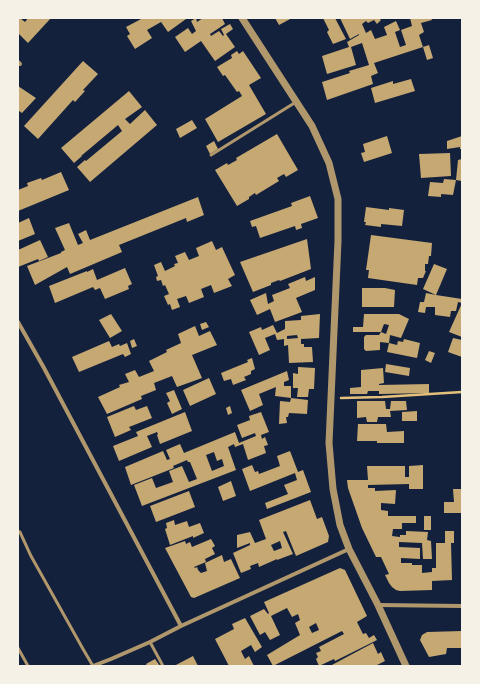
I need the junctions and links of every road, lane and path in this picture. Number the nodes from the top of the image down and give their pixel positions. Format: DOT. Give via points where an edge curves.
graph roads {
  1 [pos="242,18"];
  2 [pos="296,102"];
  3 [pos="211,155"];
  4 [pos="18,322"];
  5 [pos="462,392"];
  6 [pos="331,398"];
  7 [pos="18,531"];
  8 [pos="349,549"];
  9 [pos="378,606"];
  10 [pos="462,606"];
  11 [pos="181,626"];
  12 [pos="150,642"];
  13 [pos="18,648"];
  14 [pos="28,666"];
  15 [pos="93,666"];
  16 [pos="163,666"];
  17 [pos="406,666"];
  1 -- 2 [label="street"];
  2 -- 3 [label="lane"];
  2 -- 6 [label="street" via="312,126 329,163 338,199"];
  4 -- 11 [label="street"];
  5 -- 6 [label="path"];
  6 -- 8 [label="street" via="329,444 333,489 340,525"];
  7 -- 15 [label="lane"];
  8 -- 9 [label="street"];
  8 -- 11 [label="street"];
  9 -- 10 [label="street"];
  9 -- 17 [label="street"];
  11 -- 12 [label="street"];
  12 -- 15 [label="street"];
  12 -- 16 [label="lane"];
  13 -- 14 [label="lane"];
}
